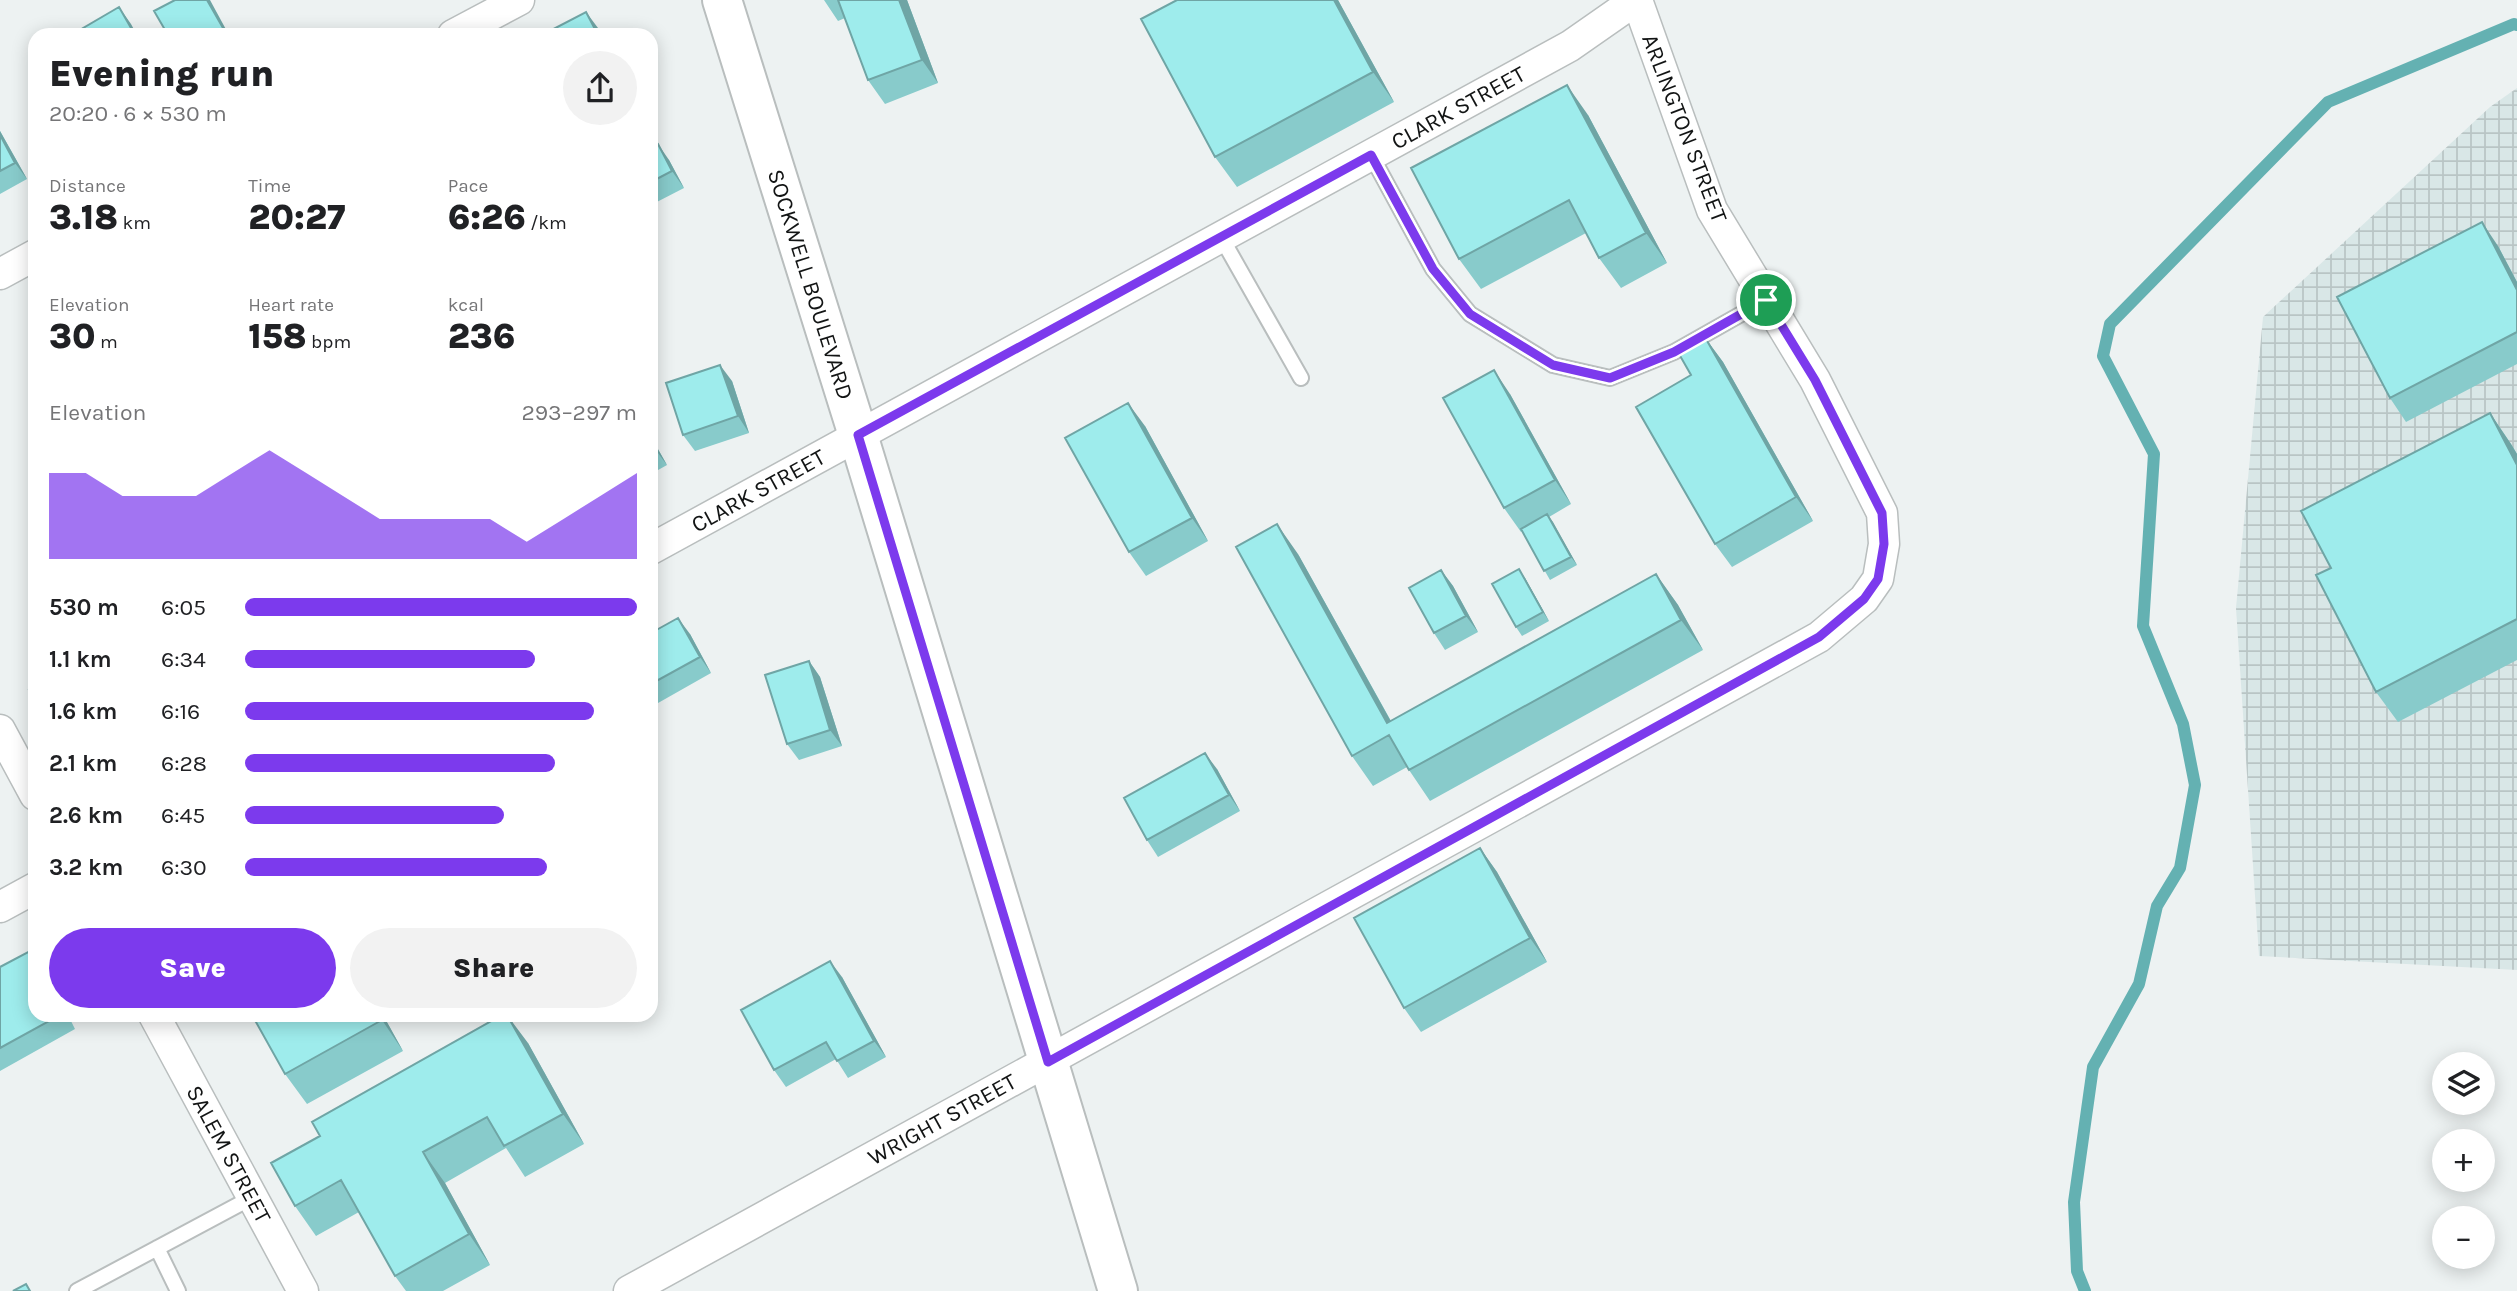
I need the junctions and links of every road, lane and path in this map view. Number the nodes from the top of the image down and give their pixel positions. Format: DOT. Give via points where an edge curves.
graph roads {
  1 [pos="519,0"];
  2 [pos="722,0"];
  3 [pos="1637,0"];
  4 [pos="466,28"];
  5 [pos="1371,155"];
  6 [pos="1221,237"];
  7 [pos="28,259"];
  8 [pos="0,274"];
  9 [pos="1766,300"];
  10 [pos="1301,378"];
  11 [pos="858,435"];
  12 [pos="658,545"];
  13 [pos="1840,619"];
  14 [pos="0,730"];
  15 [pos="28,782"];
  16 [pos="28,892"];
  17 [pos="0,907"];
  18 [pos="158,1022"];
  19 [pos="1048,1062"];
  20 [pos="253,1197"];
  21 [pos="157,1248"];
  22 [pos="77,1291"];
  23 [pos="178,1291"];
  24 [pos="303,1291"];
  25 [pos="629,1291"];
  26 [pos="1118,1291"];
  1 -- 4 [label="street"];
  2 -- 11 [label="main road, SOCKWELL BOULEVARD"];
  3 -- 5 [label="street, CLARK STREET" via="1570,46"];
  3 -- 9 [label="street, ARLINGTON STREET" via="1712,210"];
  5 -- 6 [label="street, CLARK STREET"];
  5 -- 9 [label="lane" via="1433,269 1470,314 1553,365 1610,378 1674,352"];
  6 -- 10 [label="lane"];
  6 -- 11 [label="street, CLARK STREET"];
  7 -- 8 [label="street"];
  9 -- 13 [label="street, ARLINGTON STREET" via="1815,380 1882,513 1884,544 1878,579 1864,599"];
  11 -- 12 [label="street, CLARK STREET"];
  11 -- 19 [label="main road, SOCKWELL BOULEVARD"];
  13 -- 19 [label="street, WRIGHT STREET" via="1819,637"];
  14 -- 15 [label="street"];
  16 -- 17 [label="street"];
  18 -- 20 [label="street, SALEM STREET"];
  19 -- 25 [label="street, WRIGHT STREET"];
  19 -- 26 [label="main road, SOCKWELL BOULEVARD"];
  20 -- 21 [label="lane"];
  20 -- 24 [label="street, SALEM STREET"];
  21 -- 22 [label="lane"];
  21 -- 23 [label="lane"];
}
